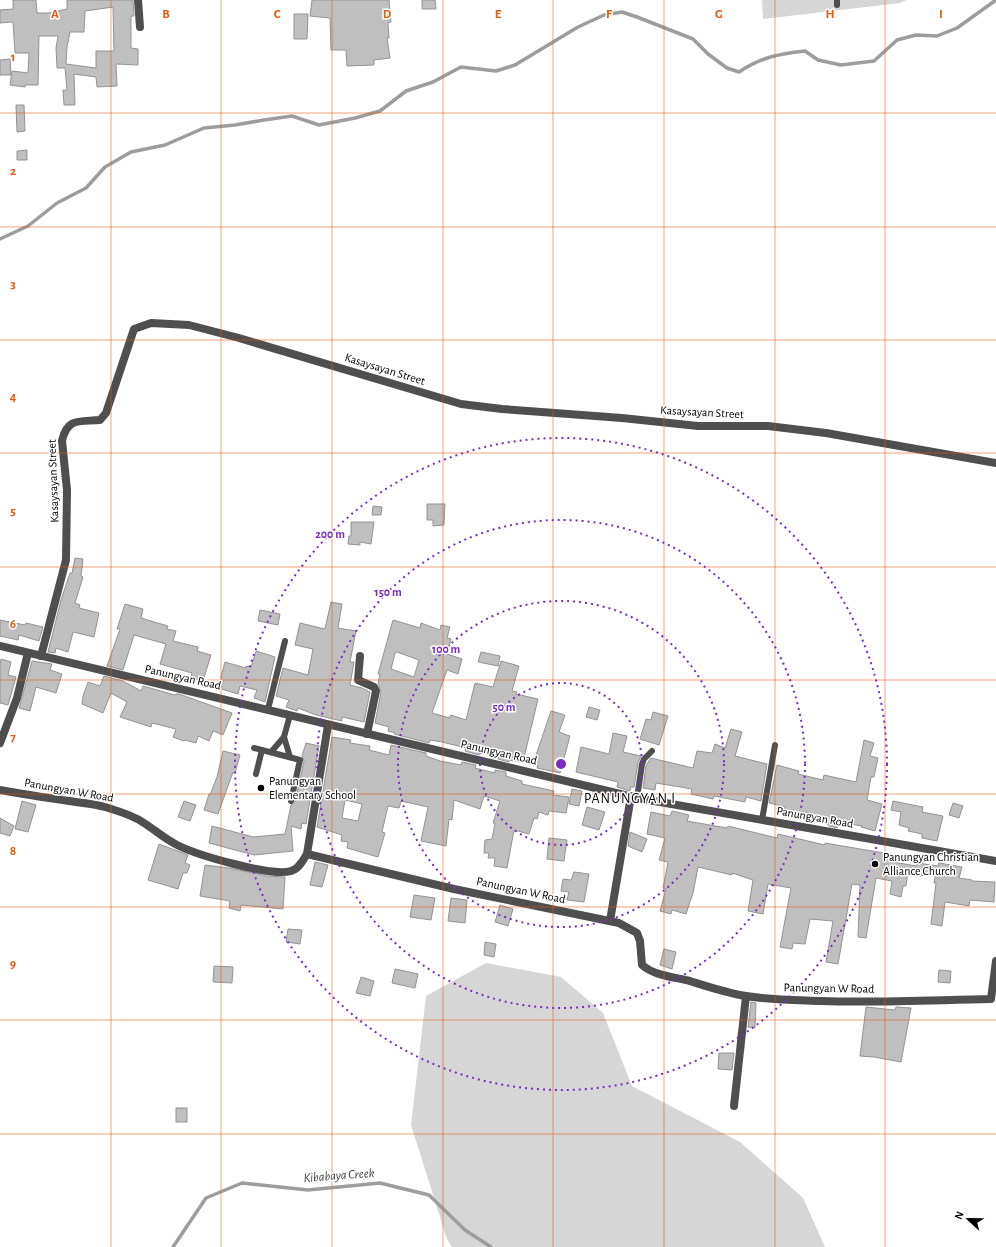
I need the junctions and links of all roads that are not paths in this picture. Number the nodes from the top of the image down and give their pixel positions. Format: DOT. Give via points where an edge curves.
graph roads {
  1 [pos="138,0"];
  2 [pos="140,27"];
  3 [pos="996,463"];
  4 [pos="285,642"];
  5 [pos="0,646"];
  6 [pos="28,653"];
  7 [pos="41,656"];
  8 [pos="360,656"];
  9 [pos="268,709"];
  10 [pos="290,715"];
  11 [pos="328,725"];
  12 [pos="367,734"];
  13 [pos="284,737"];
  14 [pos="0,743"];
  15 [pos="775,745"];
  16 [pos="254,748"];
  17 [pos="262,750"];
  18 [pos="652,751"];
  19 [pos="271,752"];
  20 [pos="290,757"];
  21 [pos="256,774"];
  22 [pos="0,790"];
  23 [pos="634,797"];
  24 [pos="292,801"];
  25 [pos="762,820"];
  26 [pos="307,854"];
  27 [pos="996,861"];
  28 [pos="610,920"];
  29 [pos="996,962"];
  30 [pos="746,996"];
  31 [pos="993,1002"];
  32 [pos="734,1106"];
  1 -- 2 [label="street"];
  3 -- 7 [label="street, Kasaysayan Street" via="826,433 768,426 698,426 461,404 232,336 188,325 151,323 134,330 106,413 100,420 75,422 67,426 64,434 62,441 66,490 66,560"];
  4 -- 9 [label="lane"];
  5 -- 6 [label="street, Panungyan Road"];
  6 -- 7 [label="street, Panungyan Road"];
  6 -- 14 [label="street" via="17,698"];
  7 -- 9 [label="street, Panungyan Road"];
  8 -- 12 [label="street" via="358,680 374,687 376,691"];
  9 -- 10 [label="street, Panungyan Road"];
  10 -- 11 [label="street, Panungyan Road"];
  10 -- 13 [label="lane"];
  11 -- 12 [label="street, Panungyan Road"];
  11 -- 26 [label="street"];
  12 -- 23 [label="street, Panungyan Road"];
  13 -- 19 [label="lane"];
  13 -- 20 [label="lane"];
  15 -- 25 [label="lane"];
  16 -- 17 [label="lane"];
  17 -- 19 [label="lane"];
  17 -- 21 [label="lane"];
  18 -- 23 [label="lane" via="642,764"];
  19 -- 20 [label="lane"];
  20 -- 24 [label="lane" via="300,760"];
  22 -- 26 [label="street, Panungyan W Road" via="103,806 125,813 178,845 224,862 282,873 299,867"];
  23 -- 25 [label="street, Panungyan Road"];
  23 -- 28 [label="street"];
  25 -- 27 [label="street, Panungyan Road"];
  26 -- 28 [label="street, Panungyan W Road"];
  28 -- 30 [label="street, Panungyan W Road" via="637,933 642,965 647,970"];
  29 -- 31 [label="street, Panungyan W Road"];
  30 -- 31 [label="street, Panungyan W Road" via="854,1002"];
  30 -- 32 [label="street"];
}
